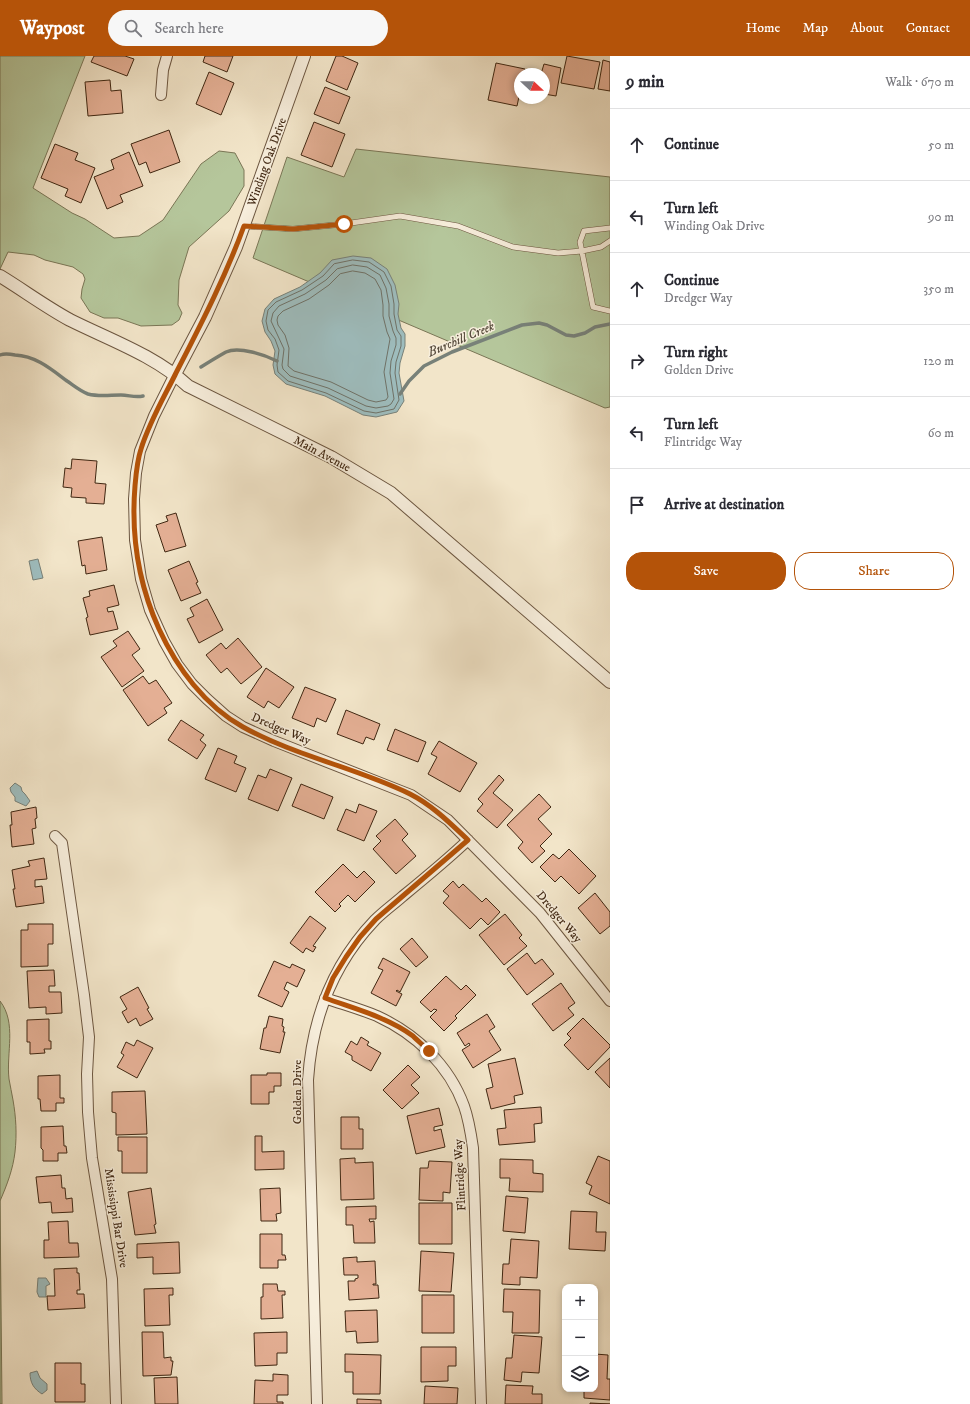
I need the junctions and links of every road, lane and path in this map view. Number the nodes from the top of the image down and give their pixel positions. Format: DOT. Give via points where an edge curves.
graph roads {
  1 [pos="167,56"];
  2 [pos="304,56"];
  3 [pos="161,95"];
  4 [pos="244,226"];
  5 [pos="610,228"];
  6 [pos="610,241"];
  7 [pos="582,250"];
  8 [pos="0,276"];
  9 [pos="610,311"];
  10 [pos="175,374"];
  11 [pos="610,682"];
  12 [pos="55,836"];
  13 [pos="468,840"];
  14 [pos="325,998"];
  15 [pos="610,1001"];
  16 [pos="116,1404"];
  17 [pos="317,1404"];
  18 [pos="480,1404"];
  1 -- 3 [label="street"];
  2 -- 4 [label="street, Winding Oak Drive"];
  4 -- 7 [label="lane" via="293,229 400,216 458,226 513,246 558,253"];
  4 -- 10 [label="street, Winding Oak Drive" via="208,310"];
  5 -- 7 [label="lane" via="584,232 580,242"];
  6 -- 7 [label="lane" via="601,247"];
  7 -- 9 [label="lane" via="593,307"];
  8 -- 10 [label="street, Main Avenue" via="69,319 155,361"];
  10 -- 11 [label="street, Main Avenue" via="188,386 331,457 391,493"];
  10 -- 13 [label="street, Dredger Way" via="140,451 134,499 135,540 141,579 150,610 177,664 207,699 243,727 274,742 411,795 448,820"];
  12 -- 16 [label="street, Mississippi Bar Drive" via="62,843 89,1037 88,1112 92,1158 112,1279"];
  13 -- 14 [label="street, Golden Drive" via="376,919 346,957"];
  13 -- 15 [label="street, Dredger Way" via="540,913"];
  14 -- 17 [label="street, Golden Drive" via="314,1032 308,1080"];
  14 -- 18 [label="street, Flintridge Way" via="376,1016 413,1036 443,1067 464,1106 473,1148"];
}
